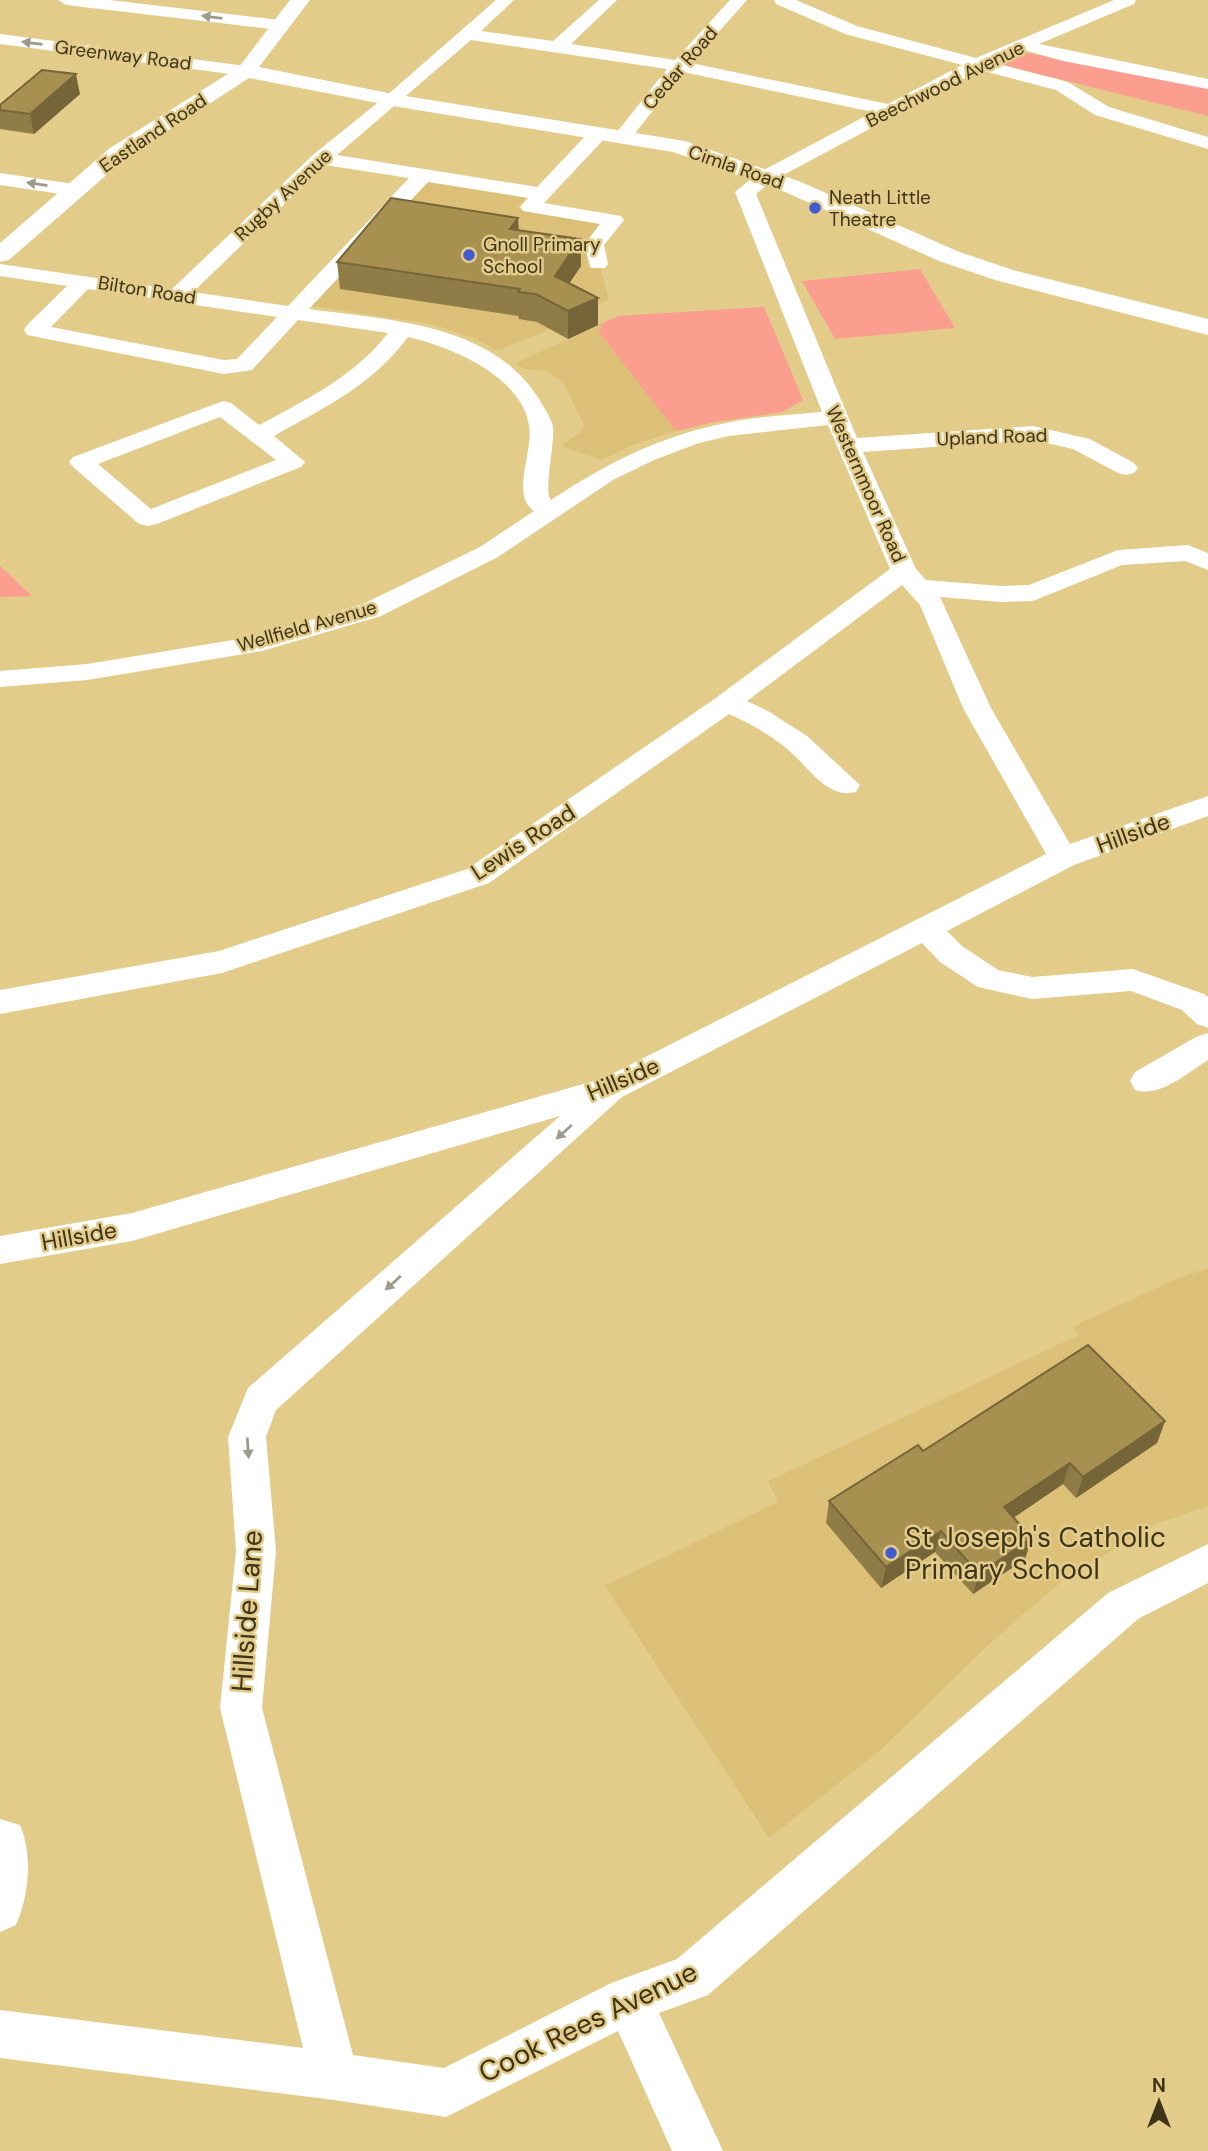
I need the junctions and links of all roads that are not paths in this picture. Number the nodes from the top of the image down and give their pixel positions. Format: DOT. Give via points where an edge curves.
graph roads {
  1 [pos="66,0"];
  2 [pos="300,0"];
  3 [pos="506,0"];
  4 [pos="609,0"];
  5 [pos="739,0"];
  6 [pos="782,0"];
  7 [pos="1129,0"];
  8 [pos="280,25"];
  9 [pos="466,34"];
  10 [pos="0,39"];
  11 [pos="1024,45"];
  12 [pos="557,47"];
  13 [pos="977,64"];
  14 [pos="679,66"];
  15 [pos="246,71"];
  16 [pos="1208,84"];
  17 [pos="393,100"];
  18 [pos="889,110"];
  19 [pos="599,133"];
  20 [pos="622,136"];
  21 [pos="1208,143"];
  22 [pos="321,158"];
  23 [pos="423,175"];
  24 [pos="765,177"];
  25 [pos="0,179"];
  26 [pos="74,190"];
  27 [pos="542,194"];
  28 [pos="0,255"];
  29 [pos="598,264"];
  30 [pos="0,270"];
  31 [pos="84,281"];
  32 [pos="178,295"];
  33 [pos="293,312"];
  34 [pos="1208,327"];
  35 [pos="403,329"];
  36 [pos="836,417"];
  37 [pos="258,435"];
  38 [pos="850,446"];
  39 [pos="1126,468"];
  40 [pos="550,510"];
  41 [pos="1208,562"];
  42 [pos="911,579"];
  43 [pos="0,679"];
  44 [pos="727,703"];
  45 [pos="846,785"];
  46 [pos="1208,805"];
  47 [pos="1063,858"];
  48 [pos="926,928"];
  49 [pos="0,1002"];
  50 [pos="1208,1016"];
  51 [pos="1208,1045"];
  52 [pos="1147,1081"];
  53 [pos="615,1087"];
  54 [pos="0,1250"];
  55 [pos="1208,1562"];
  56 [pos="0,1841"];
  57 [pos="0,1909"];
  58 [pos="628,2000"];
  59 [pos="0,2034"];
  60 [pos="334,2076"];
  61 [pos="698,2151"];
  8 -- 1 [label="street, one-way"];
  2 -- 8 [label="main road"];
  3 -- 9 [label="street, Rugby Avenue"];
  4 -- 12 [label="street"];
  5 -- 14 [label="street, Cedar Road"];
  6 -- 13 [label="street" via="851,30"];
  7 -- 11 [label="street, Beechwood Avenue"];
  8 -- 15 [label="main road"];
  9 -- 12 [label="street"];
  9 -- 17 [label="street, Rugby Avenue"];
  15 -- 10 [label="street, Greenway Road, one-way"];
  11 -- 13 [label="street, Beechwood Avenue"];
  11 -- 16 [label="street"];
  12 -- 14 [label="street"];
  13 -- 18 [label="street, Beechwood Avenue"];
  13 -- 21 [label="street" via="1062,86 1102,111"];
  14 -- 18 [label="street"];
  14 -- 20 [label="street, Cedar Road"];
  15 -- 17 [label="main road, Cimla Road"];
  15 -- 26 [label="main road, Eastland Road" via="118,153"];
  17 -- 19 [label="main road, Cimla Road"];
  17 -- 22 [label="street, Rugby Avenue"];
  18 -- 24 [label="street, Beechwood Avenue"];
  19 -- 20 [label="main road, Cimla Road"];
  19 -- 27 [label="street"];
  20 -- 24 [label="main road, Cimla Road" via="677,146"];
  22 -- 23 [label="street"];
  22 -- 32 [label="street, Rugby Avenue"];
  23 -- 27 [label="street"];
  23 -- 33 [label="street"];
  24 -- 34 [label="main road, Cimla Road" via="948,256 1004,275"];
  24 -- 36 [label="street, Westernmoor Road" via="745,192"];
  26 -- 25 [label="street, one-way"];
  26 -- 28 [label="main road, Eastland Road"];
  27 -- 29 [label="street" via="530,207 614,220 594,245"];
  30 -- 31 [label="street, Bilton Road"];
  31 -- 32 [label="street, Bilton Road"];
  31 -- 33 [label="street" via="35,330 235,368 251,360"];
  32 -- 33 [label="street, Bilton Road"];
  33 -- 35 [label="street"];
  35 -- 37 [label="street" via="379,359 343,388"];
  35 -- 40 [label="street" via="462,346 512,377 542,425 534,492 536,502"];
  36 -- 38 [label="street, Westernmoor Road"];
  36 -- 40 [label="street, Wellfield Avenue" via="691,438 604,475"];
  37 -- 37 [label="street" via="223,408 81,462 148,519 293,461"];
  38 -- 39 [label="street, Upland Road" via="1059,435"];
  38 -- 42 [label="street, Westernmoor Road"];
  40 -- 43 [label="street, Wellfield Avenue" via="489,552 372,610 262,643 87,672"];
  41 -- 42 [label="street" via="1188,553 1118,558 1033,593 1001,594"];
  42 -- 44 [label="street, Lewis Road"];
  42 -- 47 [label="street, Westernmoor Road" via="932,603 977,708"];
  44 -- 45 [label="street" via="758,716 797,742"];
  44 -- 49 [label="street, Lewis Road" via="478,876 222,962"];
  46 -- 47 [label="street, Hillside"];
  47 -- 48 [label="street, Hillside"];
  48 -- 50 [label="street" via="951,954 989,979 1032,988 1133,980 1193,1002"];
  48 -- 53 [label="street, Hillside"];
  51 -- 52 [label="street"];
  53 -- 54 [label="street, Hillside" via="132,1227"];
  53 -- 60 [label="street, Hillside Lane, one-way" via="261,1400 247,1437 256,1551 241,1708"];
  55 -- 58 [label="street, Cook Rees Avenue" via="1123,1606 691,1978"];
  56 -- 57 [label="street" via="4,1841"];
  58 -- 60 [label="street, Cook Rees Avenue" via="446,2093"];
  58 -- 61 [label="street"];
  59 -- 60 [label="street, Cook Rees Avenue"];
}
